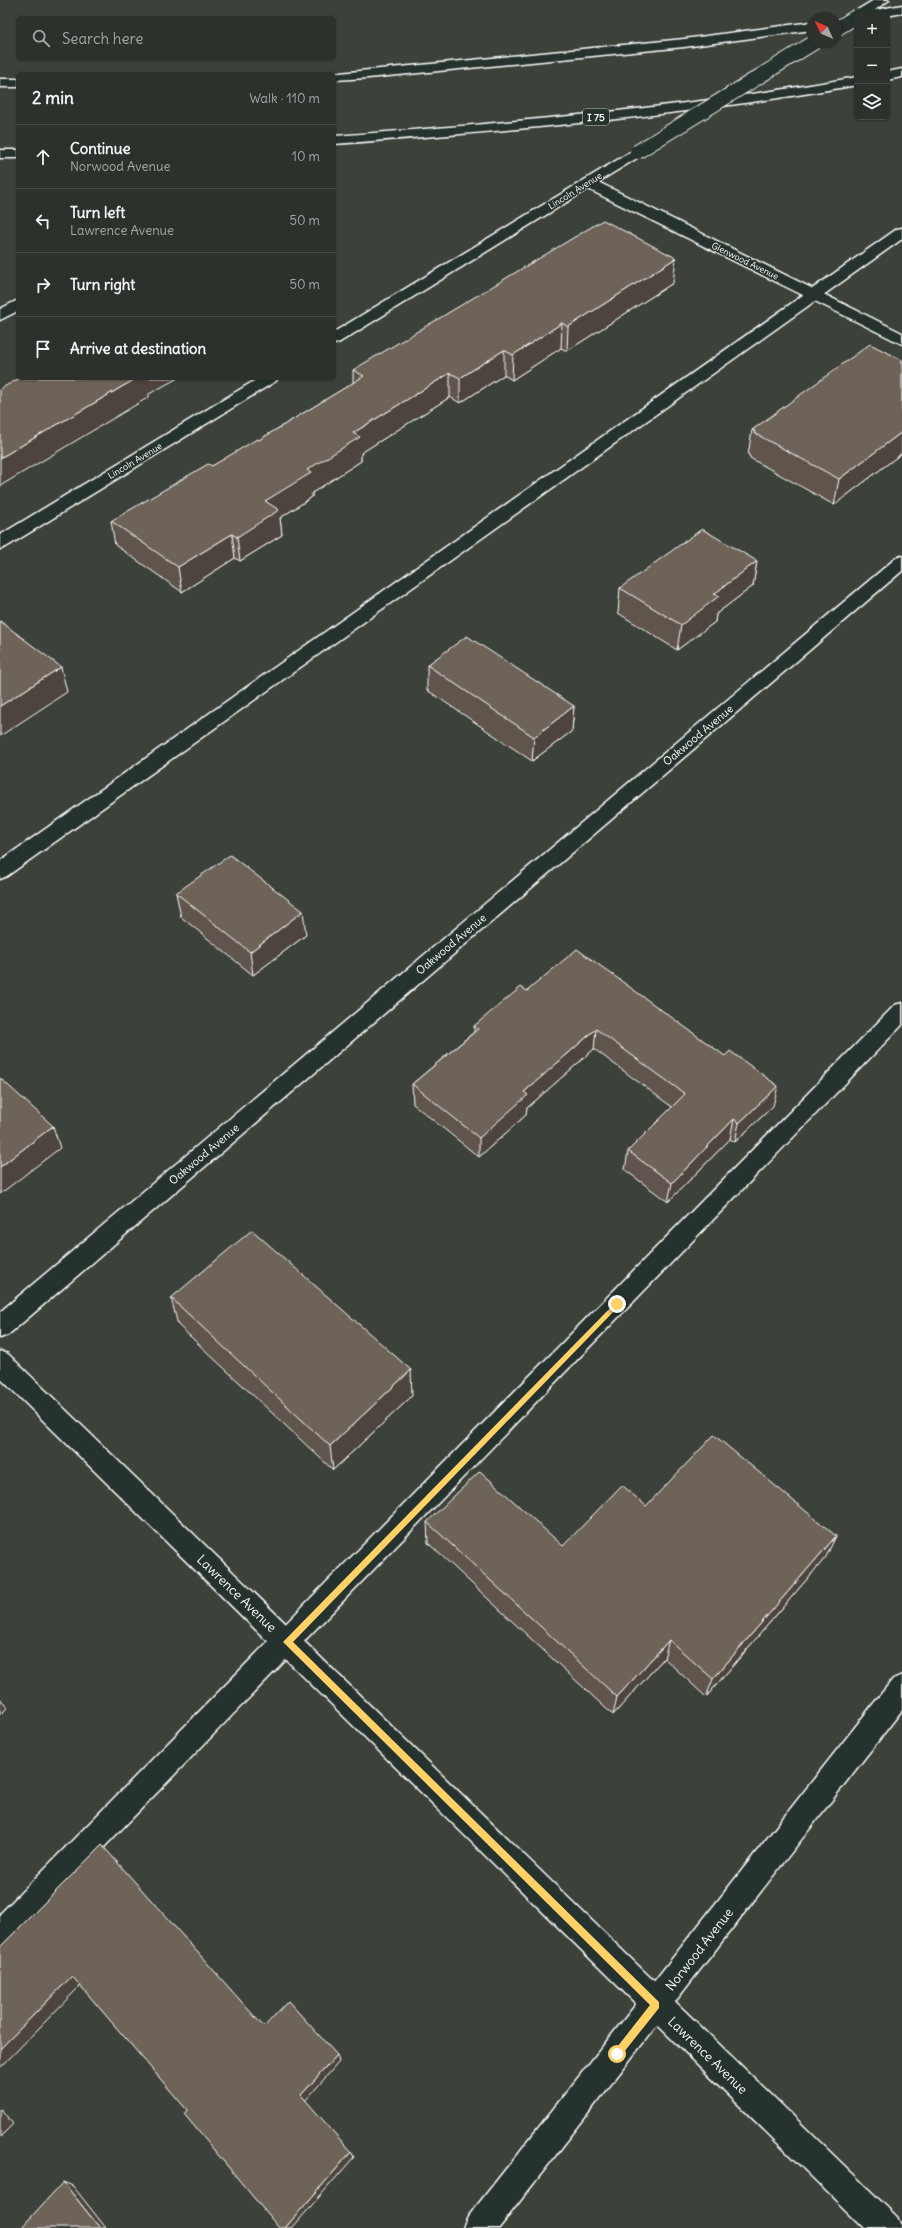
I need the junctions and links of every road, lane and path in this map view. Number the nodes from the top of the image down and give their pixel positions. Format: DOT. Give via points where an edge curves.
graph roads {
  1 [pos="883,0"];
  2 [pos="902,9"];
  3 [pos="864,12"];
  4 [pos="886,12"];
  5 [pos="854,17"];
  6 [pos="854,18"];
  7 [pos="842,20"];
  8 [pos="842,25"];
  9 [pos="806,27"];
  10 [pos="806,48"];
  11 [pos="902,73"];
  12 [pos="890,75"];
  13 [pos="336,76"];
  14 [pos="854,82"];
  15 [pos="0,83"];
  16 [pos="16,83"];
  17 [pos="336,140"];
  18 [pos="0,154"];
  19 [pos="16,154"];
  20 [pos="588,183"];
  21 [pos="902,232"];
  22 [pos="813,295"];
  23 [pos="16,306"];
  24 [pos="0,315"];
  25 [pos="336,337"];
  26 [pos="902,339"];
  27 [pos="267,380"];
  28 [pos="0,543"];
  29 [pos="902,562"];
  30 [pos="0,871"];
  31 [pos="902,1011"];
  32 [pos="0,1327"];
  33 [pos="0,1362"];
  34 [pos="287,1642"];
  35 [pos="902,1688"];
  36 [pos="0,1934"];
  37 [pos="656,2005"];
  38 [pos="479,2228"];
  39 [pos="886,2228"];
  1 -- 3 [label="main road"];
  2 -- 4 [label="main road"];
  5 -- 7 [label="main road"];
  6 -- 8 [label="main road, bridge"];
  9 -- 13 [label="main road" via="763,35 406,72"];
  10 -- 20 [label="main road, Lincoln Avenue, bridge"];
  11 -- 12 [label="main road"];
  14 -- 17 [label="main road, I 75" via="801,91 522,126"];
  15 -- 16 [label="main road"];
  18 -- 19 [label="main road"];
  20 -- 22 [label="main road, Glenwood Avenue"];
  20 -- 25 [label="main road, Lincoln Avenue"];
  21 -- 22 [label="main road"];
  22 -- 26 [label="main road, Glenwood Avenue"];
  22 -- 30 [label="main road"];
  23 -- 24 [label="main road"];
  27 -- 28 [label="main road, Lincoln Avenue"];
  29 -- 32 [label="main road, Oakwood Avenue"];
  31 -- 34 [label="main road"];
  33 -- 34 [label="main road, Lawrence Avenue"];
  34 -- 36 [label="main road"];
  34 -- 37 [label="main road, Lawrence Avenue"];
  35 -- 37 [label="main road, Norwood Avenue"];
  37 -- 38 [label="main road, Norwood Avenue"];
  37 -- 39 [label="main road, Lawrence Avenue"];
}
